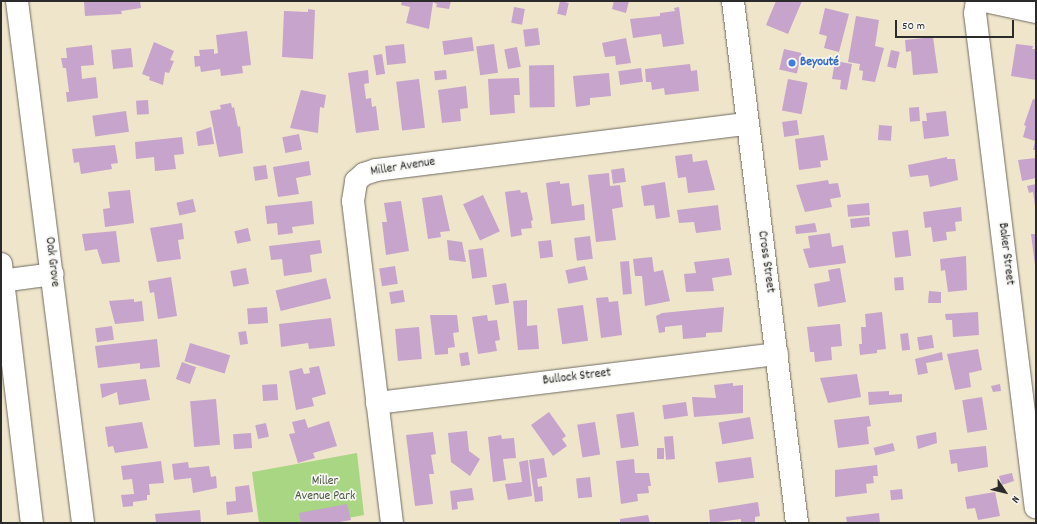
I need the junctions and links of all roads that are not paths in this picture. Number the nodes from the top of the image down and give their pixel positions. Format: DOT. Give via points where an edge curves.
graph roads {
  1 [pos="17,1"];
  2 [pos="733,1"];
  3 [pos="977,1"];
  4 [pos="985,1"];
  5 [pos="1036,12"];
  6 [pos="747,124"];
  7 [pos="52,274"];
  8 [pos="2,275"];
  9 [pos="778,354"];
  10 [pos="377,403"];
  11 [pos="1036,507"];
  12 [pos="32,523"];
  13 [pos="83,523"];
  14 [pos="392,523"];
  15 [pos="798,523"];
  1 -- 7 [label="street, Oak Grove"];
  2 -- 6 [label="street, Cross Street"];
  3 -- 11 [label="street, Baker Street" via="976,18"];
  4 -- 5 [label="street"];
  6 -- 9 [label="street, Cross Street"];
  6 -- 10 [label="street, Miller Avenue" via="376,170 364,174 356,181 353,201"];
  7 -- 8 [label="street"];
  7 -- 13 [label="street, Oak Grove"];
  8 -- 12 [label="street"];
  9 -- 10 [label="street, Bullock Street"];
  9 -- 15 [label="street, Cross Street"];
  10 -- 14 [label="street, Miller Avenue"];
}
